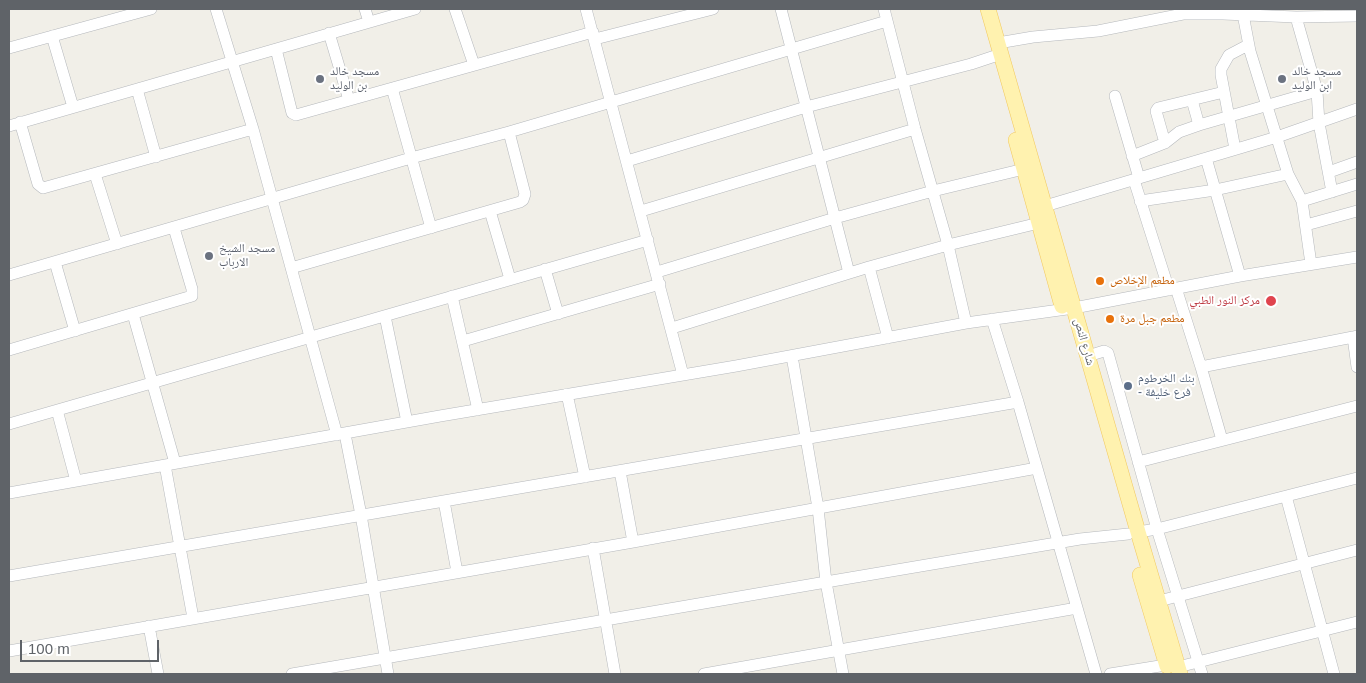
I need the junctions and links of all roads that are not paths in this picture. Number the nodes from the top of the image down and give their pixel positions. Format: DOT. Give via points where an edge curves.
graph roads {
  1 [pos="151,9"];
  2 [pos="216,9"];
  3 [pos="365,9"];
  4 [pos="415,9"];
  5 [pos="455,9"];
  6 [pos="586,9"];
  7 [pos="713,9"];
  8 [pos="781,9"];
  9 [pos="884,9"];
  10 [pos="978,9"];
  11 [pos="988,9"];
  12 [pos="1168,12"];
  13 [pos="1242,12"];
  14 [pos="112,14"];
  15 [pos="1357,16"];
  16 [pos="1296,18"];
  17 [pos="886,21"];
  18 [pos="369,22"];
  19 [pos="330,33"];
  20 [pos="52,36"];
  21 [pos="594,36"];
  22 [pos="1248,45"];
  23 [pos="9,48"];
  24 [pos="792,48"];
  25 [pos="276,49"];
  26 [pos="997,52"];
  27 [pos="231,62"];
  28 [pos="474,65"];
  29 [pos="903,81"];
  30 [pos="392,88"];
  31 [pos="137,89"];
  32 [pos="1317,91"];
  33 [pos="1224,92"];
  34 [pos="1116,96"];
  35 [pos="350,100"];
  36 [pos="1192,100"];
  37 [pos="611,102"];
  38 [pos="1267,106"];
  39 [pos="73,107"];
  40 [pos="806,107"];
  41 [pos="1357,111"];
  42 [pos="1229,116"];
  43 [pos="1319,123"];
  44 [pos="14,124"];
  45 [pos="1199,125"];
  46 [pos="915,129"];
  47 [pos="252,130"];
  48 [pos="509,132"];
  49 [pos="1277,137"];
  50 [pos="1166,143"];
  51 [pos="1235,149"];
  52 [pos="1132,156"];
  53 [pos="156,157"];
  54 [pos="411,158"];
  55 [pos="819,158"];
  56 [pos="1206,158"];
  57 [pos="627,161"];
  58 [pos="1357,162"];
  59 [pos="1024,169"];
  60 [pos="1329,172"];
  61 [pos="95,174"];
  62 [pos="1288,174"];
  63 [pos="1136,179"];
  64 [pos="1357,184"];
  65 [pos="1216,190"];
  66 [pos="934,191"];
  67 [pos="1332,192"];
  68 [pos="271,198"];
  69 [pos="1140,200"];
  70 [pos="1302,201"];
  71 [pos="1045,206"];
  72 [pos="490,211"];
  73 [pos="641,211"];
  74 [pos="1357,211"];
  75 [pos="835,218"];
  76 [pos="1039,223"];
  77 [pos="1306,225"];
  78 [pos="174,228"];
  79 [pos="431,228"];
  80 [pos="648,240"];
  81 [pos="117,244"];
  82 [pos="948,246"];
  83 [pos="1357,257"];
  84 [pos="54,262"];
  85 [pos="1311,264"];
  86 [pos="869,267"];
  87 [pos="291,268"];
  88 [pos="546,269"];
  89 [pos="657,272"];
  90 [pos="850,273"];
  91 [pos="9,275"];
  92 [pos="1240,276"];
  93 [pos="510,279"];
  94 [pos="660,284"];
  95 [pos="1172,289"];
  96 [pos="452,296"];
  97 [pos="1069,309"];
  98 [pos="133,314"];
  99 [pos="558,314"];
  100 [pos="385,316"];
  101 [pos="992,319"];
  102 [pos="966,323"];
  103 [pos="672,328"];
  104 [pos="75,331"];
  105 [pos="310,337"];
  106 [pos="1355,337"];
  107 [pos="888,338"];
  108 [pos="463,341"];
  109 [pos="9,350"];
  110 [pos="792,356"];
  111 [pos="1088,356"];
  112 [pos="1201,367"];
  113 [pos="1357,367"];
  114 [pos="683,375"];
  115 [pos="152,383"];
  116 [pos="567,394"];
  117 [pos="1120,400"];
  118 [pos="1018,402"];
  119 [pos="1102,405"];
  120 [pos="1357,406"];
  121 [pos="57,410"];
  122 [pos="478,410"];
  123 [pos="407,422"];
  124 [pos="9,424"];
  125 [pos="341,434"];
  126 [pos="806,439"];
  127 [pos="1222,440"];
  128 [pos="1138,462"];
  129 [pos="170,464"];
  130 [pos="1037,468"];
  131 [pos="620,471"];
  132 [pos="585,477"];
  133 [pos="1357,478"];
  134 [pos="76,481"];
  135 [pos="10,490"];
  136 [pos="1286,496"];
  137 [pos="444,501"];
  138 [pos="818,508"];
  139 [pos="361,516"];
  140 [pos="1157,529"];
  141 [pos="1133,533"];
  142 [pos="632,542"];
  143 [pos="1058,543"];
  144 [pos="180,547"];
  145 [pos="593,548"];
  146 [pos="1357,550"];
  147 [pos="1304,564"];
  148 [pos="457,572"];
  149 [pos="9,576"];
  150 [pos="826,582"];
  151 [pos="373,587"];
  152 [pos="1178,596"];
  153 [pos="1159,601"];
  154 [pos="1077,608"];
  155 [pos="193,618"];
  156 [pos="605,620"];
  157 [pos="1357,622"];
  158 [pos="149,626"];
  159 [pos="1323,631"];
  160 [pos="9,650"];
  161 [pos="838,650"];
  162 [pos="386,658"];
  163 [pos="1201,669"];
  164 [pos="759,670"];
  165 [pos="1173,670"];
  166 [pos="158,674"];
  167 [pos="292,674"];
  168 [pos="388,674"];
  169 [pos="615,674"];
  170 [pos="704,674"];
  171 [pos="843,674"];
  172 [pos="1096,674"];
  173 [pos="1110,674"];
  174 [pos="1334,674"];
  1 -- 14 [label="street"];
  2 -- 27 [label="street"];
  3 -- 18 [label="street"];
  4 -- 18 [label="street"];
  5 -- 28 [label="street"];
  6 -- 21 [label="street"];
  7 -- 21 [label="street"];
  8 -- 24 [label="street"];
  9 -- 17 [label="street"];
  10 -- 26 [label="main road, شارع النص"];
  11 -- 26 [label="main road, شارع النص"];
  12 -- 13 [label="street"];
  12 -- 26 [label="street" via="1098,31 1033,37"];
  13 -- 16 [label="street"];
  13 -- 22 [label="street"];
  14 -- 20 [label="street"];
  15 -- 16 [label="street"];
  16 -- 32 [label="street"];
  17 -- 24 [label="street"];
  17 -- 29 [label="street"];
  18 -- 19 [label="street"];
  19 -- 25 [label="street"];
  19 -- 35 [label="street"];
  20 -- 23 [label="street"];
  20 -- 39 [label="street"];
  21 -- 28 [label="street"];
  21 -- 37 [label="street"];
  22 -- 33 [label="street" via="1230,55 1224,63 1221,76"];
  22 -- 38 [label="street"];
  24 -- 37 [label="street"];
  24 -- 40 [label="street"];
  25 -- 27 [label="street"];
  25 -- 35 [label="street" via="293,114"];
  26 -- 29 [label="street"];
  26 -- 59 [label="main road, شارع النص"];
  26 -- 71 [label="main road, شارع النص"];
  27 -- 31 [label="street"];
  27 -- 47 [label="street"];
  28 -- 30 [label="street"];
  29 -- 40 [label="street"];
  29 -- 46 [label="street"];
  30 -- 35 [label="street"];
  30 -- 54 [label="street"];
  31 -- 39 [label="street"];
  31 -- 53 [label="street"];
  32 -- 38 [label="street"];
  32 -- 43 [label="street"];
  33 -- 36 [label="street"];
  33 -- 42 [label="street"];
  34 -- 52 [label="street"];
  36 -- 45 [label="street"];
  36 -- 50 [label="street" via="1157,109"];
  37 -- 48 [label="street"];
  37 -- 57 [label="street"];
  38 -- 42 [label="street"];
  38 -- 49 [label="street"];
  39 -- 44 [label="street"];
  40 -- 55 [label="street"];
  40 -- 57 [label="street"];
  41 -- 43 [label="street"];
  42 -- 45 [label="street"];
  42 -- 51 [label="street"];
  43 -- 49 [label="street"];
  43 -- 60 [label="street"];
  44 -- 61 [label="street" via="40,186 47,188"];
  45 -- 50 [label="street" via="1179,132"];
  46 -- 55 [label="street"];
  46 -- 66 [label="street"];
  47 -- 53 [label="street"];
  47 -- 68 [label="street"];
  48 -- 54 [label="street"];
  48 -- 72 [label="street" via="525,197 520,202"];
  49 -- 51 [label="street"];
  49 -- 62 [label="street"];
  50 -- 52 [label="street"];
  51 -- 56 [label="street"];
  52 -- 63 [label="street"];
  53 -- 61 [label="street"];
  54 -- 68 [label="street"];
  54 -- 79 [label="street"];
  55 -- 73 [label="street"];
  55 -- 75 [label="street"];
  56 -- 63 [label="street"];
  56 -- 65 [label="street"];
  57 -- 73 [label="street"];
  58 -- 60 [label="street"];
  59 -- 66 [label="street"];
  59 -- 76 [label="main road, شارع النص"];
  60 -- 67 [label="street"];
  61 -- 81 [label="street"];
  62 -- 65 [label="street"];
  62 -- 70 [label="street"];
  63 -- 69 [label="street"];
  63 -- 71 [label="street"];
  64 -- 67 [label="street"];
  65 -- 69 [label="street"];
  65 -- 92 [label="street"];
  66 -- 75 [label="street"];
  66 -- 82 [label="street"];
  67 -- 70 [label="street"];
  68 -- 78 [label="street"];
  68 -- 87 [label="street"];
  69 -- 95 [label="street"];
  70 -- 77 [label="street"];
  71 -- 97 [label="main road, شارع النص"];
  72 -- 79 [label="street"];
  72 -- 93 [label="street"];
  73 -- 80 [label="street"];
  74 -- 77 [label="street"];
  75 -- 89 [label="street"];
  75 -- 90 [label="street"];
  76 -- 82 [label="street"];
  76 -- 97 [label="main road, شارع النص"];
  77 -- 85 [label="street"];
  78 -- 81 [label="street"];
  78 -- 98 [label="street" via="192,296"];
  79 -- 87 [label="street"];
  80 -- 88 [label="street"];
  80 -- 89 [label="street"];
  81 -- 84 [label="street"];
  82 -- 86 [label="street"];
  82 -- 102 [label="street"];
  83 -- 85 [label="street"];
  84 -- 91 [label="street"];
  84 -- 104 [label="street"];
  85 -- 92 [label="street"];
  86 -- 90 [label="street"];
  86 -- 107 [label="street"];
  87 -- 105 [label="street"];
  88 -- 93 [label="street"];
  88 -- 99 [label="street"];
  89 -- 94 [label="street"];
  90 -- 103 [label="street"];
  92 -- 95 [label="street"];
  93 -- 96 [label="street"];
  94 -- 99 [label="street"];
  94 -- 103 [label="street"];
  95 -- 97 [label="street"];
  95 -- 112 [label="street"];
  96 -- 100 [label="street"];
  96 -- 108 [label="street"];
  97 -- 101 [label="street"];
  97 -- 111 [label="main road, شارع النص"];
  97 -- 141 [label="main road, شارع النص"];
  98 -- 104 [label="street"];
  98 -- 115 [label="street"];
  99 -- 108 [label="street"];
  100 -- 105 [label="street"];
  100 -- 123 [label="street"];
  101 -- 102 [label="street"];
  101 -- 118 [label="street"];
  102 -- 107 [label="street"];
  103 -- 114 [label="street"];
  104 -- 109 [label="street"];
  105 -- 115 [label="street"];
  105 -- 125 [label="street"];
  106 -- 112 [label="street"];
  106 -- 113 [label="street"];
  107 -- 110 [label="street"];
  108 -- 122 [label="street"];
  110 -- 114 [label="street"];
  110 -- 126 [label="street"];
  111 -- 117 [label="street" via="1104,351 1108,354"];
  111 -- 119 [label="main road, شارع النص"];
  112 -- 127 [label="street"];
  114 -- 116 [label="street"];
  115 -- 121 [label="street"];
  115 -- 129 [label="street"];
  116 -- 122 [label="street"];
  116 -- 132 [label="street"];
  117 -- 119 [label="street"];
  117 -- 128 [label="street"];
  118 -- 126 [label="street"];
  118 -- 130 [label="street"];
  119 -- 141 [label="main road, شارع النص"];
  120 -- 127 [label="street"];
  121 -- 124 [label="street"];
  121 -- 134 [label="street"];
  122 -- 123 [label="street"];
  123 -- 125 [label="street"];
  125 -- 129 [label="street"];
  125 -- 139 [label="street"];
  126 -- 131 [label="street"];
  126 -- 138 [label="street"];
  127 -- 128 [label="street"];
  128 -- 140 [label="street"];
  129 -- 134 [label="street"];
  129 -- 144 [label="street"];
  130 -- 138 [label="street"];
  130 -- 143 [label="street"];
  131 -- 132 [label="street"];
  131 -- 142 [label="street"];
  132 -- 137 [label="street"];
  133 -- 136 [label="street"];
  134 -- 135 [label="street"];
  136 -- 140 [label="street"];
  136 -- 147 [label="street"];
  137 -- 139 [label="street"];
  137 -- 148 [label="street"];
  138 -- 142 [label="street"];
  138 -- 150 [label="street"];
  139 -- 144 [label="street"];
  139 -- 151 [label="street"];
  140 -- 141 [label="street"];
  140 -- 152 [label="street"];
  141 -- 143 [label="street"];
  141 -- 153 [label="main road, شارع النص"];
  141 -- 165 [label="main road, شارع النص"];
  142 -- 145 [label="street"];
  143 -- 150 [label="street"];
  143 -- 154 [label="street"];
  144 -- 149 [label="street"];
  144 -- 155 [label="street"];
  145 -- 148 [label="street"];
  145 -- 156 [label="street"];
  146 -- 147 [label="street"];
  147 -- 152 [label="street"];
  147 -- 159 [label="street"];
  148 -- 151 [label="street"];
  150 -- 156 [label="street"];
  150 -- 161 [label="street"];
  151 -- 155 [label="street"];
  151 -- 162 [label="street"];
  152 -- 153 [label="street"];
  152 -- 163 [label="street"];
  153 -- 165 [label="main road, شارع النص"];
  154 -- 161 [label="street"];
  154 -- 172 [label="street"];
  155 -- 158 [label="street"];
  156 -- 162 [label="street"];
  156 -- 169 [label="street"];
  157 -- 159 [label="street"];
  158 -- 160 [label="street"];
  158 -- 166 [label="street"];
  159 -- 163 [label="street"];
  159 -- 174 [label="street"];
  161 -- 164 [label="street"];
  161 -- 171 [label="street"];
  162 -- 167 [label="street"];
  162 -- 168 [label="street"];
  163 -- 165 [label="street"];
  164 -- 170 [label="street"];
  165 -- 173 [label="street"];
}
